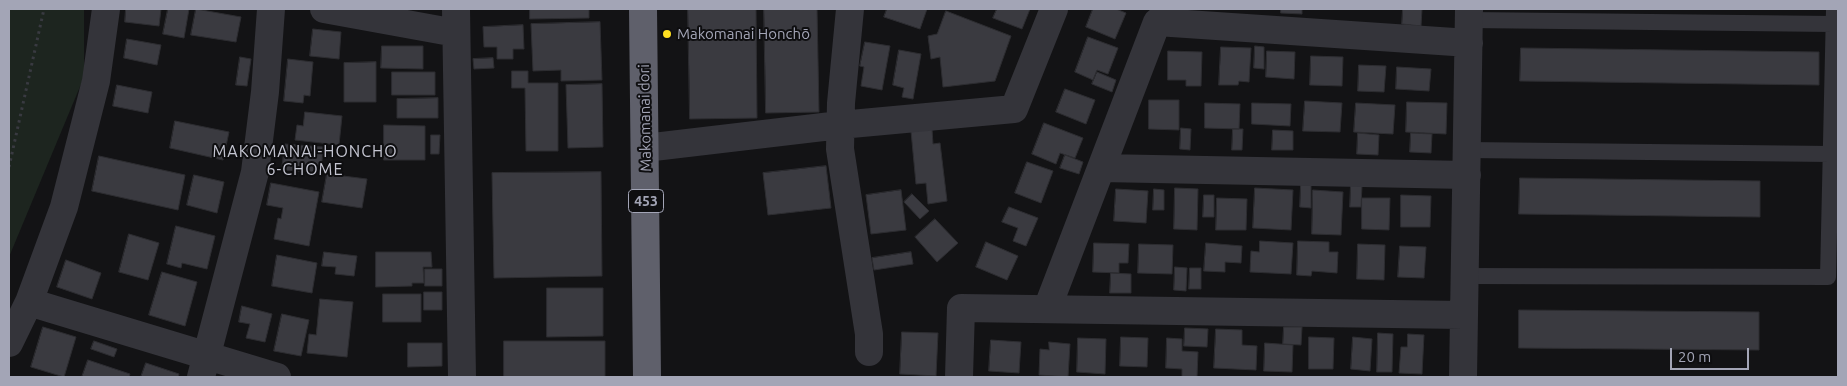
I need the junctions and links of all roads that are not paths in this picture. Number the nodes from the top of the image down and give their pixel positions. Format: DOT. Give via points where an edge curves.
graph roads {
  1 [pos="106,9"];
  2 [pos="271,9"];
  3 [pos="324,9"];
  4 [pos="643,9"];
  5 [pos="850,9"];
  6 [pos="1054,9"];
  7 [pos="1834,17"];
  8 [pos="456,21"];
  9 [pos="1469,24"];
  10 [pos="840,125"];
  11 [pos="645,148"];
  12 [pos="1830,154"];
  13 [pos="1467,163"];
  14 [pos="1101,168"];
  15 [pos="1464,276"];
  16 [pos="29,302"];
  17 [pos="1047,309"];
  18 [pos="1463,315"];
  19 [pos="9,343"];
  20 [pos="869,352"];
  21 [pos="205,367"];
  22 [pos="277,377"];
  23 [pos="462,377"];
  24 [pos="648,377"];
  25 [pos="959,377"];
  26 [pos="1462,377"];
  1 -- 16 [label="street" via="96,80 64,207"];
  2 -- 21 [label="street" via="255,172"];
  3 -- 8 [label="street"];
  4 -- 11 [label="highway, Makomanai dori / 453"];
  5 -- 10 [label="street"];
  6 -- 10 [label="street" via="1014,109"];
  7 -- 9 [label="lane"];
  7 -- 12 [label="lane"];
  8 -- 23 [label="street"];
  9 -- 13 [label="street"];
  9 -- 14 [label="street" via="1157,22"];
  10 -- 11 [label="street"];
  10 -- 20 [label="street" via="840,149 869,334"];
  11 -- 24 [label="highway, Makomanai dori / 453"];
  12 -- 13 [label="lane"];
  12 -- 15 [label="lane" via="1828,277"];
  13 -- 14 [label="street"];
  13 -- 15 [label="street"];
  14 -- 17 [label="street"];
  15 -- 18 [label="street"];
  16 -- 19 [label="street"];
  16 -- 21 [label="street"];
  17 -- 18 [label="street"];
  17 -- 25 [label="street" via="961,308"];
  18 -- 26 [label="street"];
  21 -- 22 [label="street"];
}
